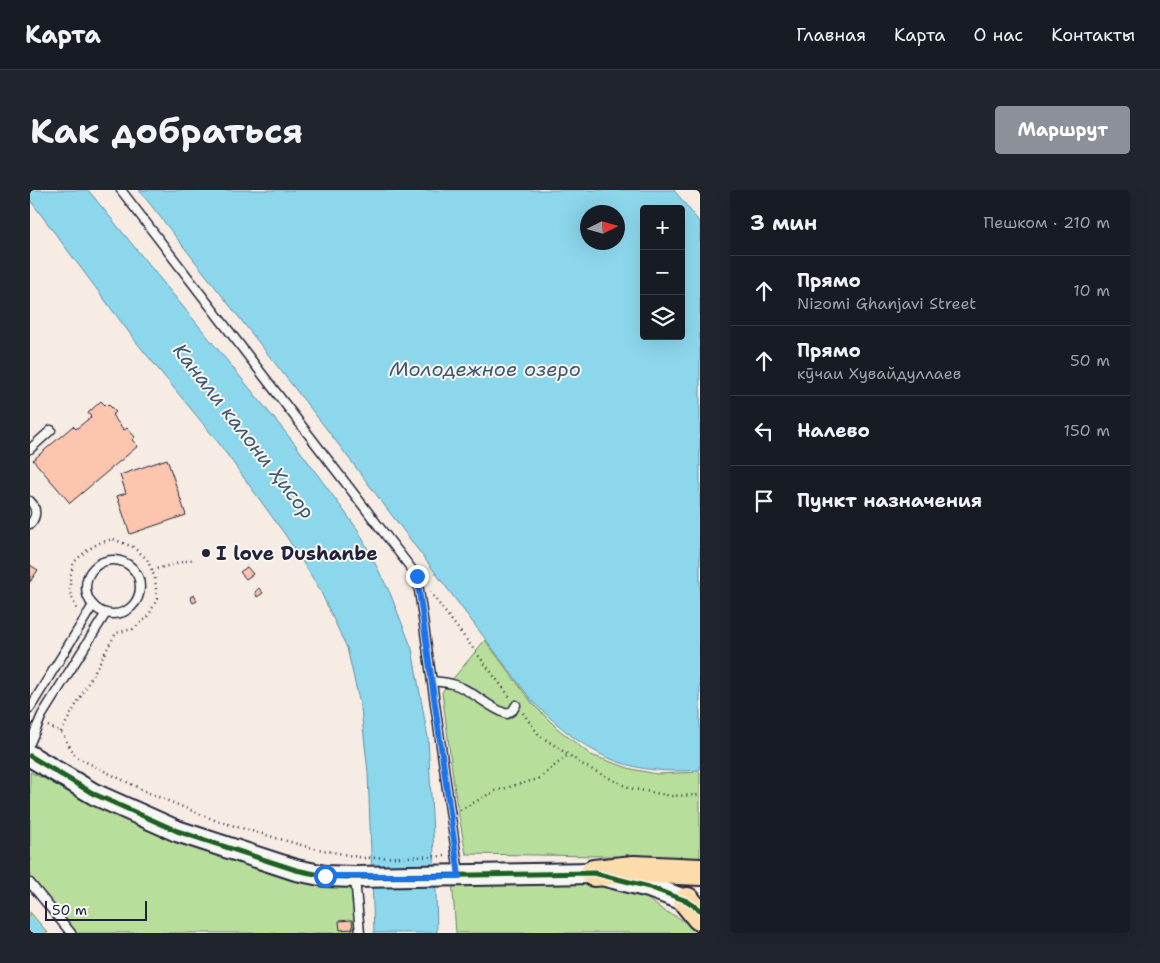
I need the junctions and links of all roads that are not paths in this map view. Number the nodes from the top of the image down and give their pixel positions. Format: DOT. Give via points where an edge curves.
graph roads {
  1 [pos="121,190"];
  2 [pos="51,430"];
  3 [pos="30,449"];
  4 [pos="30,501"];
  5 [pos="30,524"];
  6 [pos="93,605"];
  7 [pos="106,613"];
  8 [pos="432,682"];
  9 [pos="516,705"];
  10 [pos="30,708"];
  11 [pos="30,743"];
  12 [pos="30,756"];
  13 [pos="700,872"];
  14 [pos="594,873"];
  15 [pos="459,876"];
  16 [pos="354,877"];
  17 [pos="30,883"];
  18 [pos="696,909"];
  19 [pos="71,933"];
  20 [pos="360,933"];
  1 -- 8 [label="lane" via="417,576"];
  2 -- 3 [label="lane"];
  4 -- 5 [label="lane" via="36,512"];
  6 -- 7 [label="lane"];
  6 -- 7 [label="lane" via="86,585 94,568 110,560 127,563 134,569 141,585 137,601 124,612"];
  6 -- 10 [label="lane"];
  7 -- 11 [label="lane" via="42,715"];
  8 -- 9 [label="lane" via="453,684 507,714"];
  8 -- 15 [label="lane"];
  12 -- 16 [label="street" via="94,794 176,831 296,870"];
  13 -- 14 [label="highway" via="634,870"];
  14 -- 15 [label="street"];
  14 -- 18 [label="street" via="649,887"];
  15 -- 16 [label="street"];
  16 -- 20 [label="lane"];
  17 -- 19 [label="lane"];
}
